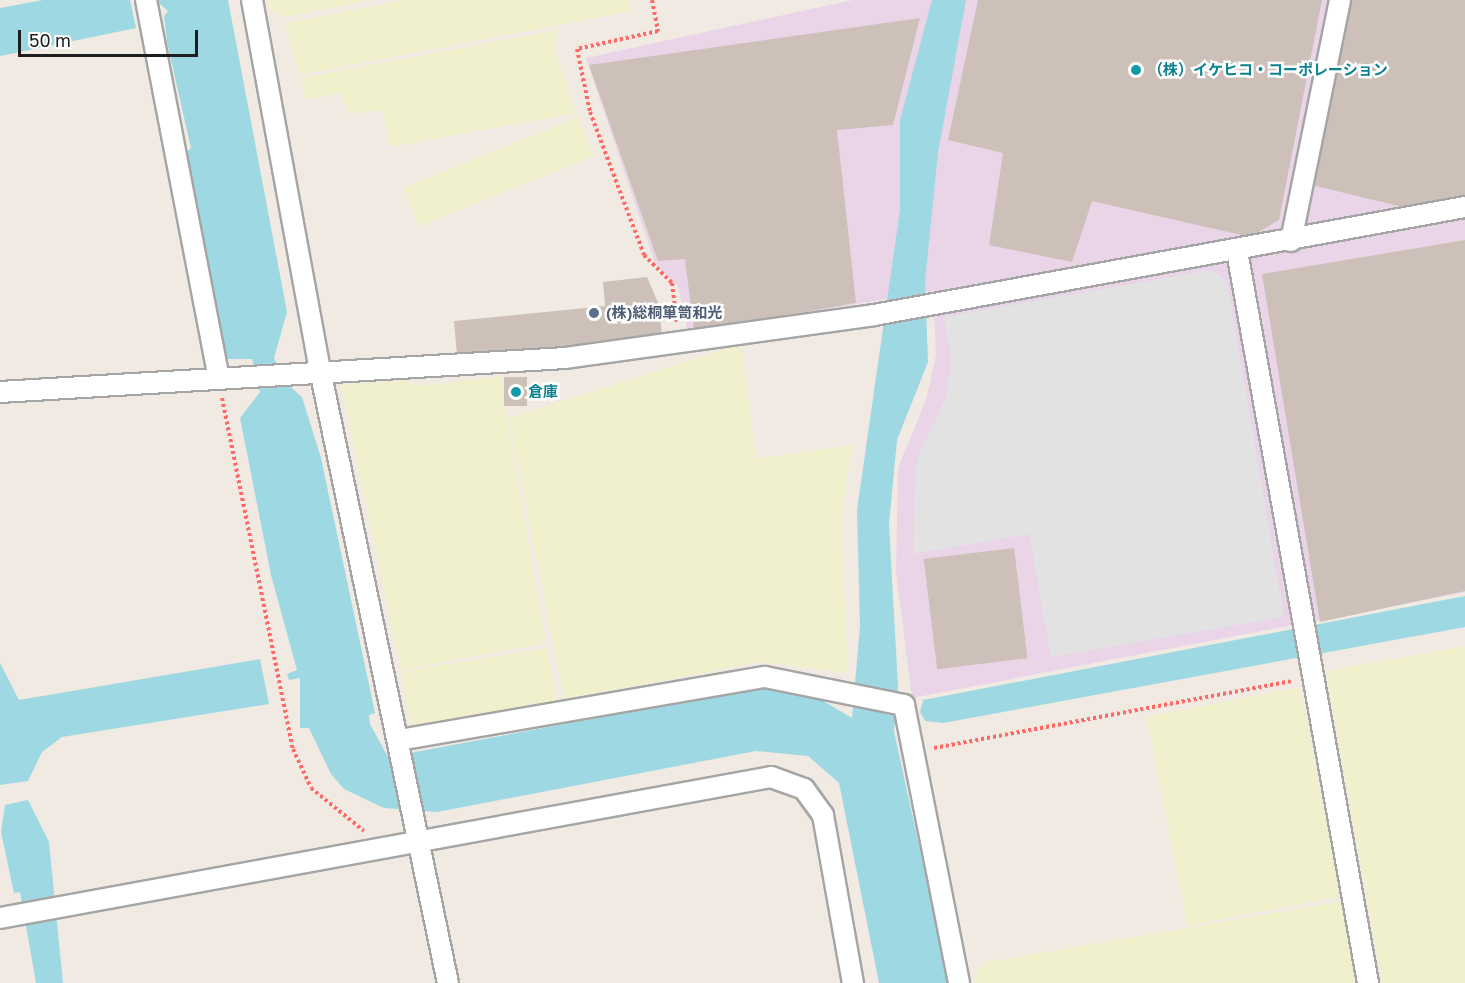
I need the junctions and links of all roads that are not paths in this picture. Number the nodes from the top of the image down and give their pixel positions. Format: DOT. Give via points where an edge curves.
graph roads {
  1 [pos="146,0"];
  2 [pos="252,0"];
  3 [pos="1340,0"];
  4 [pos="1465,207"];
  5 [pos="1291,241"];
  6 [pos="1237,251"];
  7 [pos="310,371"];
  8 [pos="219,380"];
  9 [pos="0,392"];
  10 [pos="399,741"];
  11 [pos="419,836"];
  12 [pos="0,918"];
  13 [pos="448,983"];
  14 [pos="854,983"];
  15 [pos="959,983"];
  16 [pos="1368,983"];
  1 -- 8 [label="street"];
  2 -- 7 [label="street"];
  3 -- 5 [label="street"];
  4 -- 5 [label="street"];
  5 -- 6 [label="street"];
  6 -- 7 [label="street" via="874,315 565,358"];
  6 -- 16 [label="street"];
  7 -- 8 [label="street"];
  7 -- 10 [label="street"];
  8 -- 9 [label="street"];
  10 -- 11 [label="street"];
  10 -- 15 [label="street" via="765,677 903,705"];
  11 -- 12 [label="street"];
  11 -- 13 [label="street"];
  11 -- 14 [label="street" via="771,777 804,789 824,814"];
}
